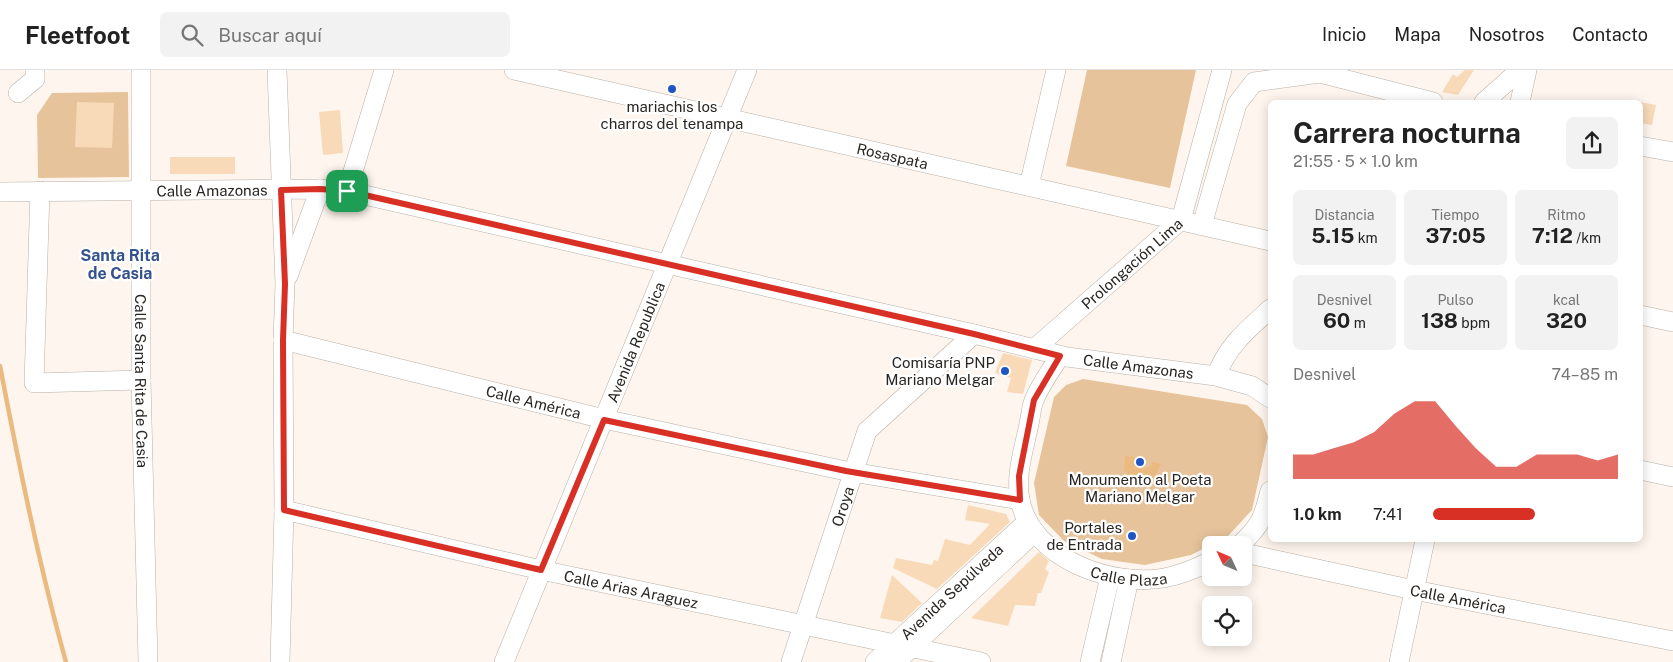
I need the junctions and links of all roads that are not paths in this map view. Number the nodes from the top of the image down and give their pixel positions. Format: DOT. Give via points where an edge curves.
graph roads {
  1 [pos="35,70"];
  2 [pos="141,70"];
  3 [pos="277,70"];
  4 [pos="384,70"];
  5 [pos="514,70"];
  6 [pos="747,70"];
  7 [pos="1056,70"];
  8 [pos="1222,70"];
  9 [pos="1520,70"];
  10 [pos="1527,70"];
  11 [pos="1318,72"];
  12 [pos="18,93"];
  13 [pos="1425,100"];
  14 [pos="1486,100"];
  15 [pos="1520,100"];
  16 [pos="727,118"];
  17 [pos="1643,147"];
  18 [pos="1673,152"];
  19 [pos="1029,186"];
  20 [pos="320,189"];
  21 [pos="281,190"];
  22 [pos="40,191"];
  23 [pos="141,191"];
  24 [pos="347,191"];
  25 [pos="0,192"];
  26 [pos="1181,220"];
  27 [pos="1202,226"];
  28 [pos="1268,241"];
  29 [pos="667,264"];
  30 [pos="285,284"];
  31 [pos="1268,311"];
  32 [pos="1643,316"];
  33 [pos="1673,322"];
  34 [pos="974,334"];
  35 [pos="283,340"];
  36 [pos="1034,349"];
  37 [pos="1060,356"];
  38 [pos="1216,376"];
  39 [pos="141,380"];
  40 [pos="1268,397"];
  41 [pos="604,420"];
  42 [pos="1643,471"];
  43 [pos="854,473"];
  44 [pos="1673,477"];
  45 [pos="1268,499"];
  46 [pos="1020,500"];
  47 [pos="284,510"];
  48 [pos="1031,526"];
  49 [pos="1249,536"];
  50 [pos="1425,542"];
  51 [pos="1252,555"];
  52 [pos="1202,566"];
  53 [pos="541,570"];
  54 [pos="1110,577"];
  55 [pos="1129,579"];
  56 [pos="1414,590"];
  57 [pos="804,624"];
  58 [pos="1673,642"];
  59 [pos="903,645"];
  60 [pos="148,662"];
  61 [pos="280,662"];
  62 [pos="504,662"];
  63 [pos="791,662"];
  64 [pos="875,662"];
  65 [pos="896,662"];
  66 [pos="981,662"];
  67 [pos="1090,662"];
  68 [pos="1111,662"];
  69 [pos="1399,662"];
  1 -- 12 [label="street" via="35,79"];
  2 -- 23 [label="street, Calle Santa Rita de Casia"];
  3 -- 21 [label="street"];
  4 -- 24 [label="street"];
  5 -- 16 [label="street, Rosaspata"];
  6 -- 16 [label="street, Avenida Republica"];
  7 -- 19 [label="street"];
  8 -- 26 [label="street, Prolongación Lima"];
  9 -- 14 [label="street"];
  10 -- 15 [label="street"];
  11 -- 13 [label="street"];
  11 -- 27 [label="street" via="1254,82 1237,104"];
  16 -- 19 [label="street, Rosaspata"];
  16 -- 29 [label="street, Avenida Republica"];
  17 -- 18 [label="street"];
  19 -- 26 [label="street, Rosaspata"];
  20 -- 21 [label="street, Calle Amazonas"];
  20 -- 24 [label="street, Calle Amazonas"];
  20 -- 30 [label="street"];
  21 -- 23 [label="street, Calle Amazonas"];
  21 -- 30 [label="street"];
  22 -- 23 [label="street, Calle Amazonas"];
  22 -- 25 [label="street, Calle Amazonas"];
  22 -- 39 [label="street" via="34,382"];
  23 -- 39 [label="street, Calle Santa Rita de Casia"];
  24 -- 29 [label="street, Calle Amazonas"];
  26 -- 27 [label="street, Rosaspata"];
  26 -- 36 [label="street, Prolongación Lima"];
  27 -- 28 [label="street, Rosaspata"];
  29 -- 34 [label="street, Calle Amazonas"];
  29 -- 41 [label="street, Avenida Republica"];
  30 -- 35 [label="street"];
  31 -- 38 [label="street" via="1234,342"];
  32 -- 33 [label="street"];
  34 -- 36 [label="street, Calle Amazonas"];
  34 -- 43 [label="street, Oroya" via="868,431"];
  35 -- 41 [label="street, Calle América"];
  35 -- 47 [label="street"];
  36 -- 37 [label="street, Calle Amazonas"];
  37 -- 38 [label="street, Calle Amazonas"];
  37 -- 46 [label="street, Calle Plaza" via="1034,400 1019,476"];
  38 -- 40 [label="street, Calle Amazonas" via="1252,386"];
  39 -- 60 [label="street, Calle Santa Rita de Casia"];
  41 -- 43 [label="street, Calle América"];
  41 -- 53 [label="street, Avenida Republica"];
  42 -- 44 [label="street"];
  43 -- 46 [label="street, Calle América"];
  43 -- 57 [label="street, Oroya"];
  45 -- 49 [label="street" via="1264,516"];
  46 -- 48 [label="street, Calle Plaza"];
  47 -- 53 [label="street, Calle Arias Araguez"];
  47 -- 61 [label="street"];
  48 -- 54 [label="street, Calle Plaza" via="1054,551 1078,565"];
  48 -- 59 [label="street, Avenida Sepúlveda"];
  50 -- 56 [label="street"];
  51 -- 56 [label="street, Calle América"];
  52 -- 55 [label="street, Calle Plaza" via="1164,578"];
  53 -- 57 [label="street, Calle Arias Araguez"];
  53 -- 62 [label="street, Avenida Republica"];
  54 -- 55 [label="street, Calle Plaza"];
  54 -- 67 [label="street"];
  55 -- 68 [label="street"];
  56 -- 58 [label="street, Calle América"];
  56 -- 69 [label="street"];
  57 -- 59 [label="street, Calle Arias Araguez"];
  57 -- 63 [label="street, Oroya"];
  59 -- 64 [label="street, Avenida Sepúlveda"];
  59 -- 65 [label="street, Avenida Sepúlveda"];
  59 -- 66 [label="street, Calle Arias Araguez"];
}
